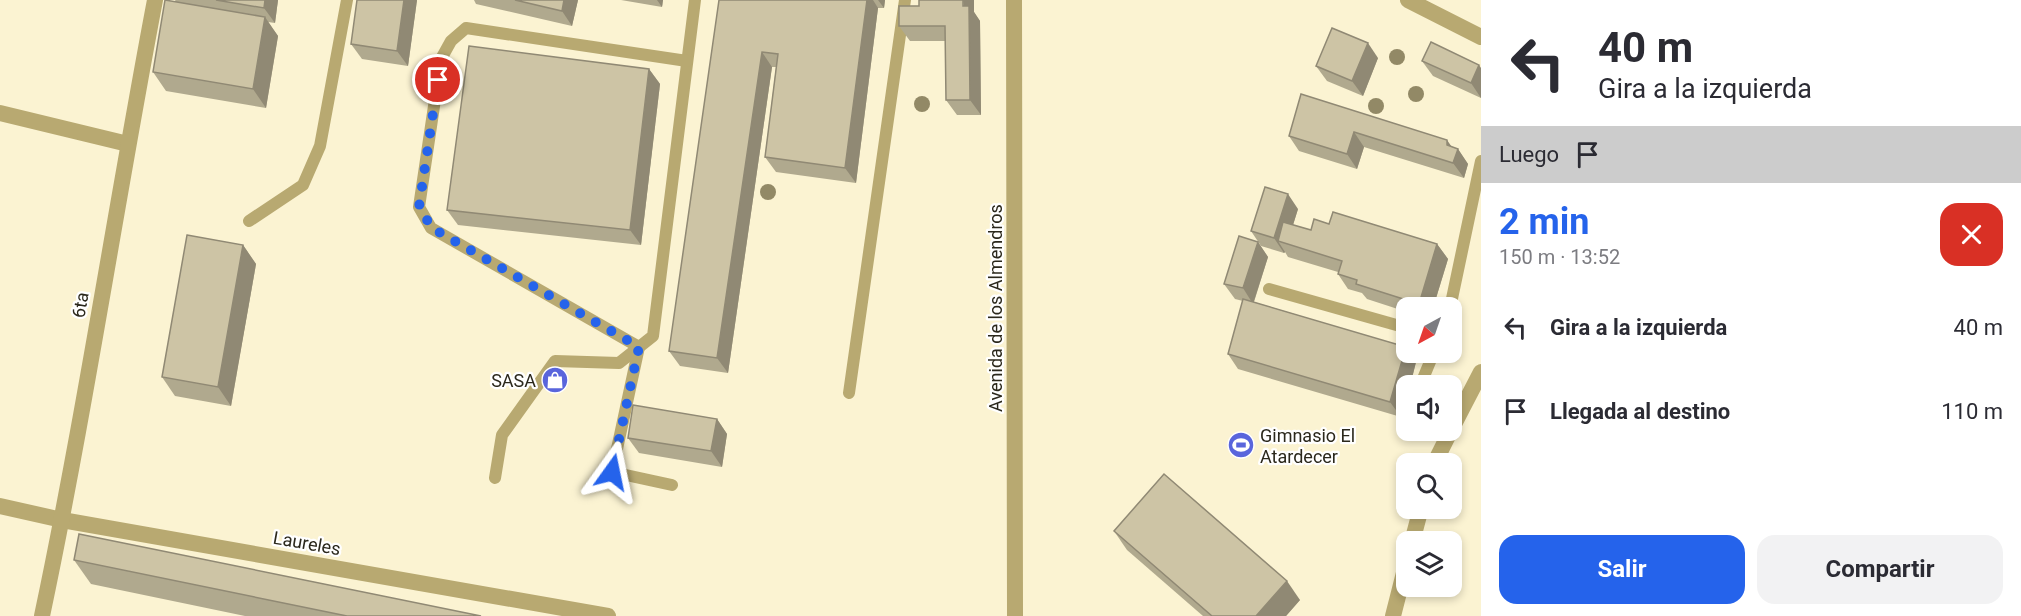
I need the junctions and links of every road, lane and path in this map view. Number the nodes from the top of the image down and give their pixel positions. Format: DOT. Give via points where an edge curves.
graph roads {
  1 [pos="155,0"];
  2 [pos="348,0"];
  3 [pos="695,0"];
  4 [pos="905,0"];
  5 [pos="1014,0"];
  6 [pos="1408,0"];
  7 [pos="1481,37"];
  8 [pos="687,61"];
  9 [pos="0,113"];
  10 [pos="128,144"];
  11 [pos="1481,161"];
  12 [pos="249,221"];
  13 [pos="1269,289"];
  14 [pos="1452,297"];
  15 [pos="1396,325"];
  16 [pos="639,347"];
  17 [pos="1481,372"];
  18 [pos="849,393"];
  19 [pos="1462,408"];
  20 [pos="495,478"];
  21 [pos="672,485"];
  22 [pos="0,506"];
  23 [pos="62,520"];
  24 [pos="1398,597"];
  25 [pos="572,613"];
  26 [pos="42,616"];
  27 [pos="608,616"];
  28 [pos="1015,616"];
  29 [pos="1393,616"];
  1 -- 10 [label="street, 6ta"];
  2 -- 12 [label="lane" via="320,146 303,185"];
  3 -- 8 [label="lane"];
  4 -- 18 [label="lane"];
  5 -- 28 [label="street, Avenida de los Almendros"];
  6 -- 7 [label="street"];
  8 -- 16 [label="lane" via="653,336"];
  8 -- 16 [label="lane" via="466,28 451,41 441,59 419,207 432,228"];
  9 -- 10 [label="street"];
  10 -- 23 [label="street, 6ta"];
  11 -- 14 [label="lane"];
  13 -- 15 [label="lane"];
  16 -- 20 [label="lane" via="619,363 555,361 502,435"];
  16 -- 21 [label="lane" via="612,472"];
  17 -- 19 [label="street"];
  22 -- 23 [label="street, Laureles"];
  23 -- 25 [label="street, Laureles"];
  23 -- 26 [label="street, 6ta"];
  24 -- 29 [label="street"];
  25 -- 27 [label="street, Laureles"];
}
